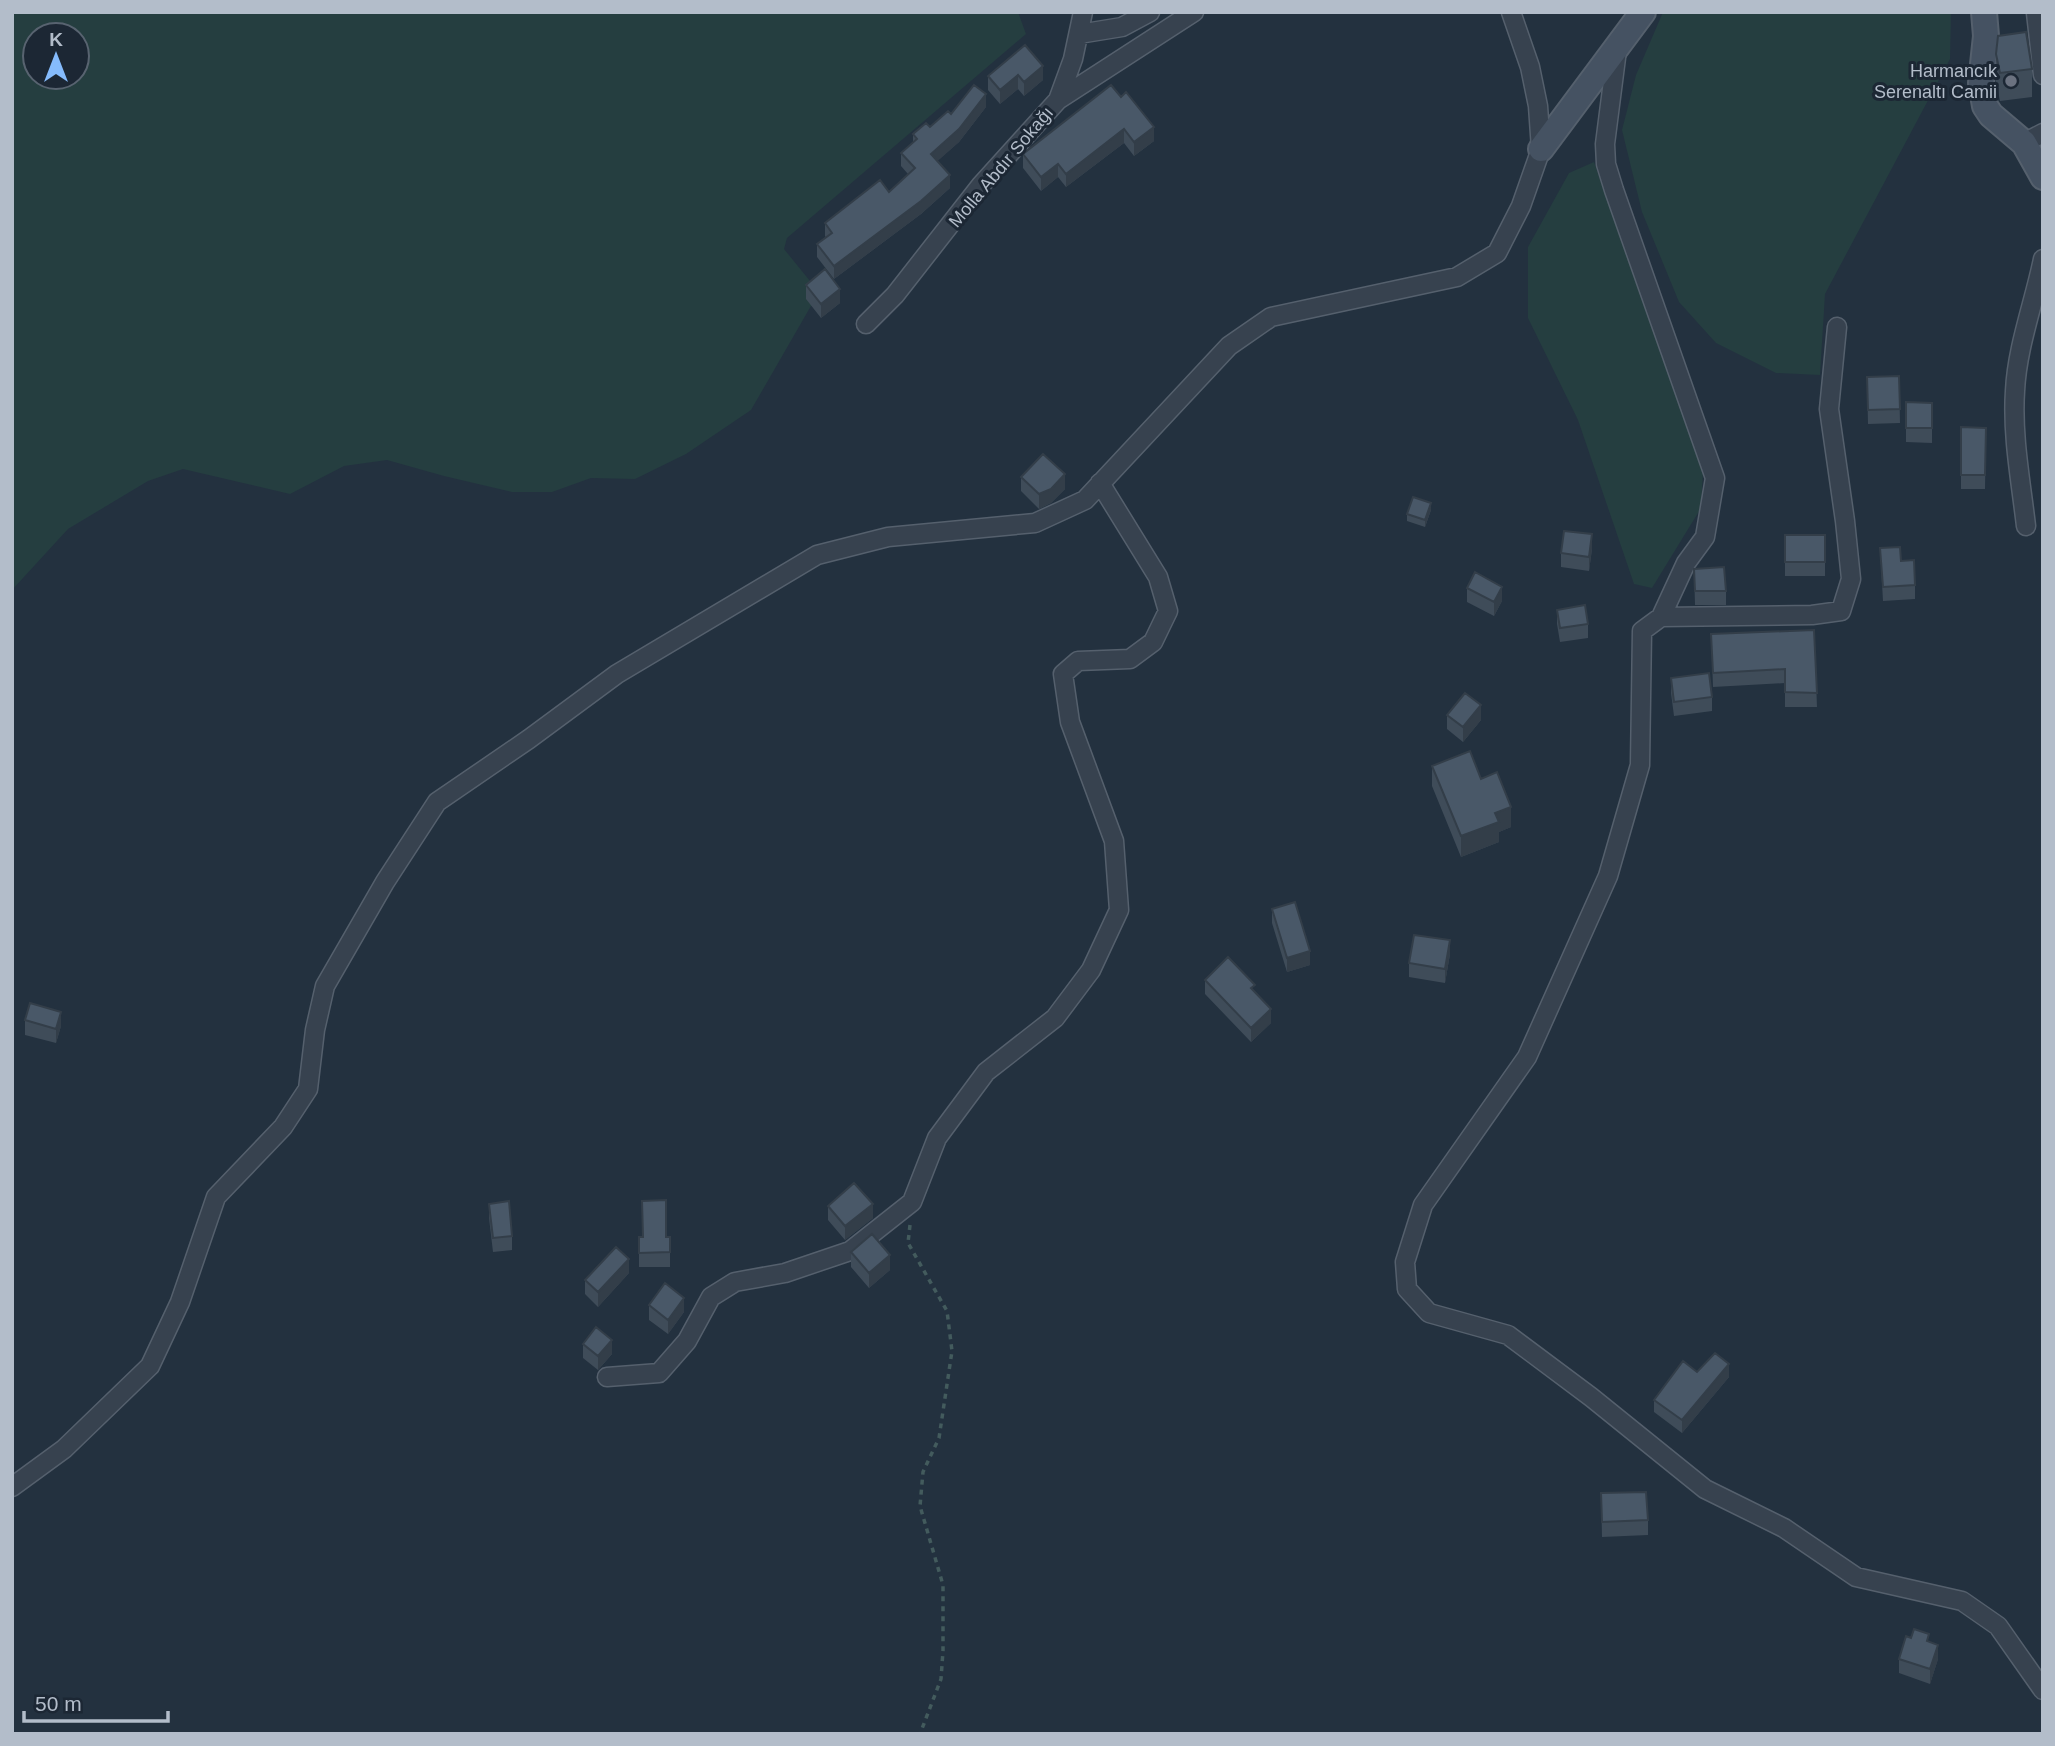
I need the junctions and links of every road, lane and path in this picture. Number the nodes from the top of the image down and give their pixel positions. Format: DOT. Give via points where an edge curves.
graph roads {
  1 [pos="1083,12"];
  2 [pos="1150,12"];
  3 [pos="1194,12"];
  4 [pos="1643,12"];
  5 [pos="1984,12"];
  6 [pos="1511,13"];
  7 [pos="2037,13"];
  8 [pos="1079,34"];
  9 [pos="1617,50"];
  10 [pos="2043,75"];
  11 [pos="1058,100"];
  12 [pos="2033,138"];
  13 [pos="1541,149"];
  14 [pos="2043,177"];
  15 [pos="2043,259"];
  16 [pos="866,324"];
  17 [pos="1837,327"];
  18 [pos="1100,483"];
  19 [pos="2026,526"];
  20 [pos="1661,617"];
  21 [pos="912,1202"];
  22 [pos="607,1377"];
  23 [pos="12,1487"];
  24 [pos="2043,1690"];
  25 [pos="920,1734"];
  1 -- 8 [label="street"];
  2 -- 8 [label="street" via="1122,27"];
  3 -- 11 [label="street, Molla Abdır Sokağı"];
  4 -- 9 [label="street"];
  5 -- 12 [label="street" via="1981,83 1985,106 1991,115"];
  6 -- 13 [label="street" via="1530,67"];
  7 -- 10 [label="street"];
  8 -- 11 [label="street"];
  9 -- 13 [label="street"];
  9 -- 20 [label="street" via="1606,164 1716,478 1705,537 1686,563"];
  11 -- 16 [label="street, Molla Abdır Sokağı"];
  12 -- 14 [label="street"];
  13 -- 18 [label="street" via="1521,206 1497,253 1457,277 1271,317 1229,346"];
  15 -- 19 [label="street" via="2015,389"];
  17 -- 20 [label="street" via="1829,409 1851,579 1841,611"];
  18 -- 21 [label="street" via="1158,577 1168,611 1153,642 1130,659 1078,661 1063,674 1070,722 1114,841 1119,910 1091,970 1055,1018 986,1072 937,1138"];
  18 -- 23 [label="street" via="1085,500 1035,523 888,537 817,555 617,674 437,802 325,986 308,1089 283,1127 216,1197 180,1302 150,1366 64,1449"];
  20 -- 24 [label="street" via="1642,631 1640,765 1608,876 1527,1057 1423,1205 1405,1262 1408,1289 1429,1313 1508,1335 1705,1489 1784,1528 1856,1577 1962,1601 1998,1626"];
  21 -- 22 [label="street" via="850,1251 785,1273 735,1282 711,1297 687,1341 659,1373"];
  21 -- 25 [label="path" via="908,1244 947,1311 952,1351 939,1438 923,1472 920,1506 943,1585 942,1679"];
}
